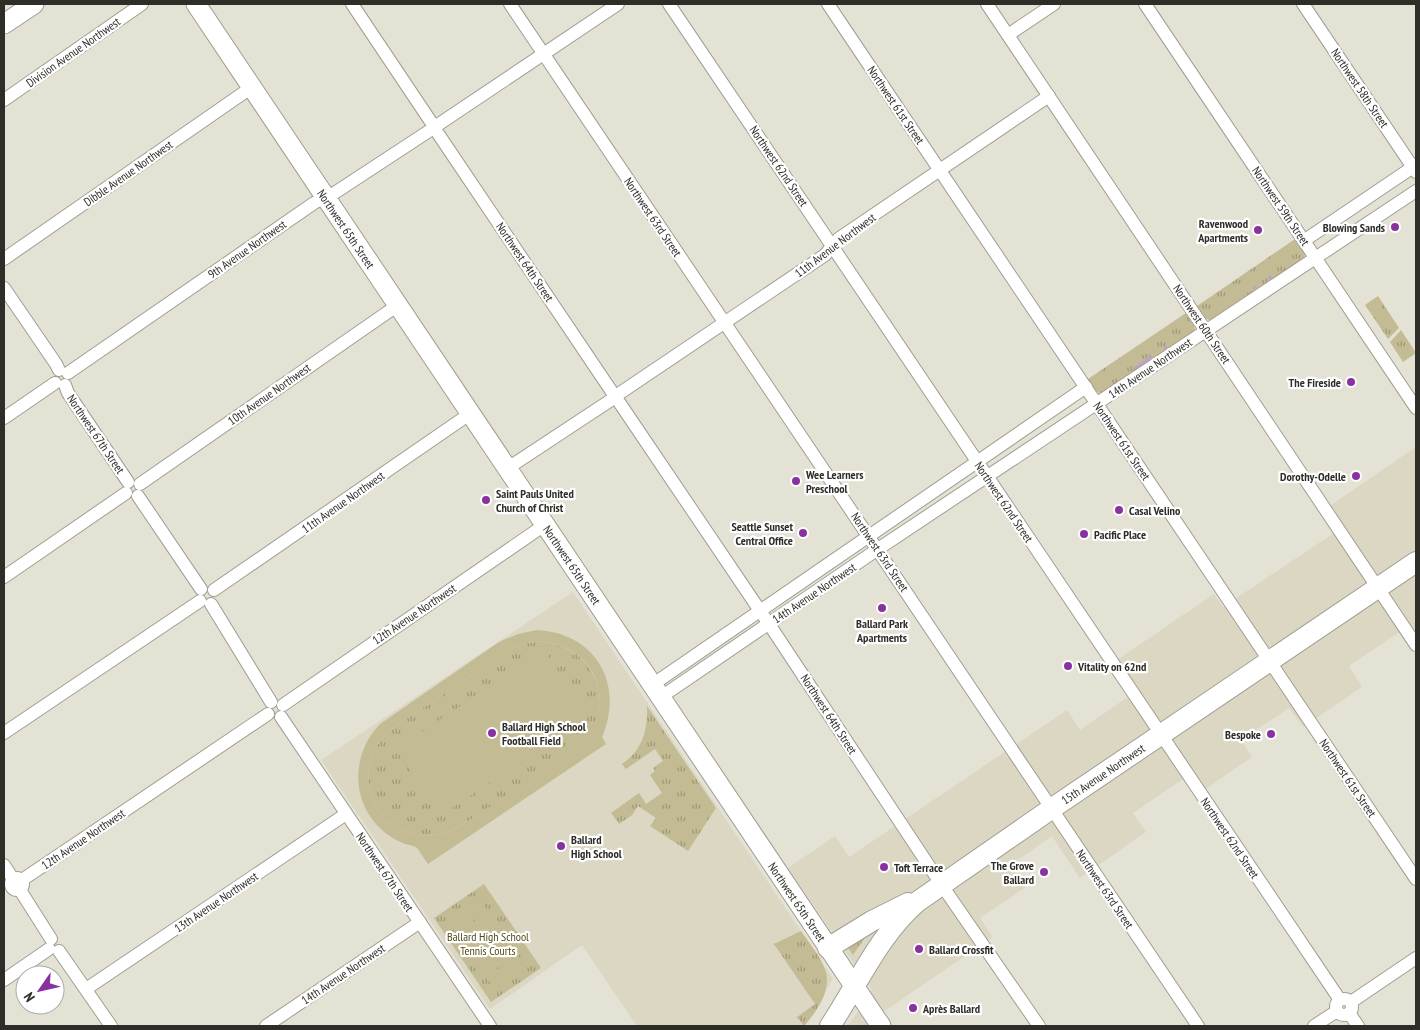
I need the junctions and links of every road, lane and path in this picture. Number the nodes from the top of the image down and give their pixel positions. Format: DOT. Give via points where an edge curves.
graph roads {
  1 [pos="16,4"];
  2 [pos="34,4"];
  3 [pos="142,4"];
  4 [pos="196,4"];
  5 [pos="352,4"];
  6 [pos="510,4"];
  7 [pos="618,4"];
  8 [pos="669,4"];
  9 [pos="828,4"];
  10 [pos="987,4"];
  11 [pos="1054,4"];
  12 [pos="1145,4"];
  13 [pos="1303,4"];
  14 [pos="4,12"];
  15 [pos="4,24"];
  16 [pos="1008,35"];
  17 [pos="543,53"];
  18 [pos="252,86"];
  19 [pos="1049,96"];
  20 [pos="4,100"];
  21 [pos="434,127"];
  22 [pos="1415,168"];
  23 [pos="940,170"];
  24 [pos="1416,191"];
  25 [pos="325,197"];
  26 [pos="1305,240"];
  27 [pos="832,246"];
  28 [pos="1316,257"];
  29 [pos="4,259"];
  30 [pos="4,288"];
  31 [pos="398,305"];
  32 [pos="724,322"];
  33 [pos="1206,331"];
  34 [pos="62,378"];
  35 [pos="1086,387"];
  36 [pos="616,397"];
  37 [pos="1097,403"];
  38 [pos="1416,408"];
  39 [pos="471,413"];
  40 [pos="4,418"];
  41 [pos="978,462"];
  42 [pos="508,468"];
  43 [pos="987,476"];
  44 [pos="133,489"];
  45 [pos="546,524"];
  46 [pos="869,535"];
  47 [pos="878,549"];
  48 [pos="1416,562"];
  49 [pos="4,577"];
  50 [pos="1377,588"];
  51 [pos="204,598"];
  52 [pos="760,610"];
  53 [pos="769,624"];
  54 [pos="1416,645"];
  55 [pos="1269,661"];
  56 [pos="657,691"];
  57 [pos="276,709"];
  58 [pos="4,733"];
  59 [pos="1161,736"];
  60 [pos="1050,809"];
  61 [pos="346,814"];
  62 [pos="4,865"];
  63 [pos="1416,879"];
  64 [pos="19,883"];
  65 [pos="934,889"];
  66 [pos="420,922"];
  67 [pos="53,946"];
  68 [pos="828,948"];
  69 [pos="1416,958"];
  70 [pos="4,980"];
  71 [pos="855,988"];
  72 [pos="86,989"];
  73 [pos="1344,1006"];
  74 [pos="111,1026"];
  75 [pos="266,1026"];
  76 [pos="490,1026"];
  77 [pos="830,1026"];
  78 [pos="880,1026"];
  79 [pos="1039,1026"];
  80 [pos="1198,1026"];
  81 [pos="1314,1026"];
  82 [pos="1358,1026"];
  1 -- 14 [label="street"];
  2 -- 15 [label="street"];
  3 -- 20 [label="street, Division Avenue Northwest"];
  4 -- 18 [label="street, Northwest 65th Street"];
  5 -- 21 [label="street, Northwest 64th Street"];
  6 -- 17 [label="street, Northwest 63rd Street"];
  7 -- 17 [label="street, 9th Avenue Northwest"];
  8 -- 27 [label="street, Northwest 62nd Street"];
  9 -- 23 [label="street, Northwest 61st Street"];
  10 -- 16 [label="street, Northwest 60th Street"];
  11 -- 16 [label="street"];
  12 -- 26 [label="street, Northwest 59th Street"];
  13 -- 22 [label="street, Northwest 58th Street"];
  16 -- 19 [label="street, Northwest 60th Street"];
  17 -- 21 [label="street, 9th Avenue Northwest"];
  17 -- 32 [label="street, Northwest 63rd Street"];
  18 -- 25 [label="street, Northwest 65th Street"];
  18 -- 29 [label="street, Dibble Avenue Northwest"];
  19 -- 23 [label="street, 11th Avenue Northwest"];
  19 -- 33 [label="street, Northwest 60th Street"];
  21 -- 25 [label="street, 9th Avenue Northwest"];
  21 -- 36 [label="street, Northwest 64th Street"];
  22 -- 26 [label="street"];
  23 -- 27 [label="street, 11th Avenue Northwest"];
  23 -- 35 [label="street, Northwest 61st Street"];
  24 -- 28 [label="street, 14th Avenue Northwest"];
  25 -- 31 [label="street, Northwest 65th Street"];
  25 -- 34 [label="street, 9th Avenue Northwest"];
  26 -- 28 [label="street, Northwest 59th Street"];
  27 -- 32 [label="street, 11th Avenue Northwest" via="825,255"];
  27 -- 41 [label="street, Northwest 62nd Street"];
  28 -- 33 [label="street, 14th Avenue Northwest"];
  28 -- 38 [label="street, Northwest 59th Street"];
  30 -- 34 [label="street, Northwest 67th Street" via="56,364"];
  31 -- 39 [label="street, Northwest 65th Street"];
  31 -- 44 [label="street, 10th Avenue Northwest"];
  32 -- 36 [label="street, 11th Avenue Northwest"];
  32 -- 46 [label="street, Northwest 63rd Street"];
  33 -- 37 [label="street, 14th Avenue Northwest"];
  33 -- 50 [label="street, Northwest 60th Street"];
  34 -- 40 [label="street, 9th Avenue Northwest"];
  34 -- 44 [label="street, Northwest 67th Street" via="68,394"];
  35 -- 37 [label="street, Northwest 61st Street"];
  35 -- 41 [label="street, 14th Avenue Northwest"];
  36 -- 42 [label="street, 11th Avenue Northwest"];
  36 -- 52 [label="street, Northwest 64th Street"];
  37 -- 43 [label="street, 14th Avenue Northwest"];
  37 -- 55 [label="street, Northwest 61st Street"];
  39 -- 42 [label="street, Northwest 65th Street"];
  39 -- 51 [label="street, 11th Avenue Northwest" via="214,590 216,599"];
  41 -- 43 [label="street, Northwest 62nd Street"];
  41 -- 46 [label="street, 14th Avenue Northwest"];
  42 -- 45 [label="street, Northwest 65th Street"];
  43 -- 47 [label="street, 14th Avenue Northwest"];
  43 -- 59 [label="street, Northwest 62nd Street"];
  44 -- 49 [label="street, 10th Avenue Northwest"];
  44 -- 51 [label="street, Northwest 67th Street"];
  45 -- 56 [label="street, Northwest 65th Street"];
  45 -- 57 [label="street, 12th Avenue Northwest"];
  46 -- 47 [label="street, Northwest 63rd Street"];
  46 -- 52 [label="street, 14th Avenue Northwest"];
  47 -- 53 [label="street, 14th Avenue Northwest"];
  47 -- 60 [label="street, Northwest 63rd Street"];
  48 -- 50 [label="main road, 15th Avenue Northwest"];
  50 -- 54 [label="street, Northwest 60th Street"];
  50 -- 55 [label="main road, 15th Avenue Northwest"];
  51 -- 57 [label="street, Northwest 67th Street"];
  51 -- 58 [label="street"];
  52 -- 53 [label="street, Northwest 64th Street"];
  52 -- 56 [label="street, 14th Avenue Northwest"];
  53 -- 56 [label="street, 14th Avenue Northwest"];
  53 -- 65 [label="street, Northwest 64th Street"];
  55 -- 59 [label="main road, 15th Avenue Northwest"];
  55 -- 63 [label="street, Northwest 61st Street"];
  56 -- 68 [label="street, Northwest 65th Street"];
  57 -- 61 [label="street, Northwest 67th Street"];
  57 -- 64 [label="street, 12th Avenue Northwest"];
  59 -- 60 [label="main road, 15th Avenue Northwest"];
  59 -- 73 [label="street, Northwest 62nd Street"];
  60 -- 65 [label="main road, 15th Avenue Northwest"];
  60 -- 80 [label="street, Northwest 63rd Street"];
  61 -- 66 [label="street, Northwest 67th Street"];
  61 -- 72 [label="street, 13th Avenue Northwest"];
  62 -- 64 [label="street"];
  64 -- 67 [label="street"];
  65 -- 68 [label="main road"];
  65 -- 71 [label="main road, 15th Avenue Northwest" via="889,931"];
  65 -- 79 [label="street, Northwest 64th Street"];
  66 -- 75 [label="street, 14th Avenue Northwest"];
  66 -- 76 [label="street, Northwest 67th Street"];
  67 -- 70 [label="street"];
  67 -- 72 [label="street"];
  68 -- 71 [label="street, Northwest 65th Street"];
  69 -- 73 [label="street"];
  71 -- 77 [label="main road, 15th Avenue Northwest"];
  71 -- 78 [label="street, Northwest 65th Street"];
  72 -- 74 [label="street"];
  73 -- 81 [label="street"];
  73 -- 82 [label="street, Northwest 62nd Street"];
}
